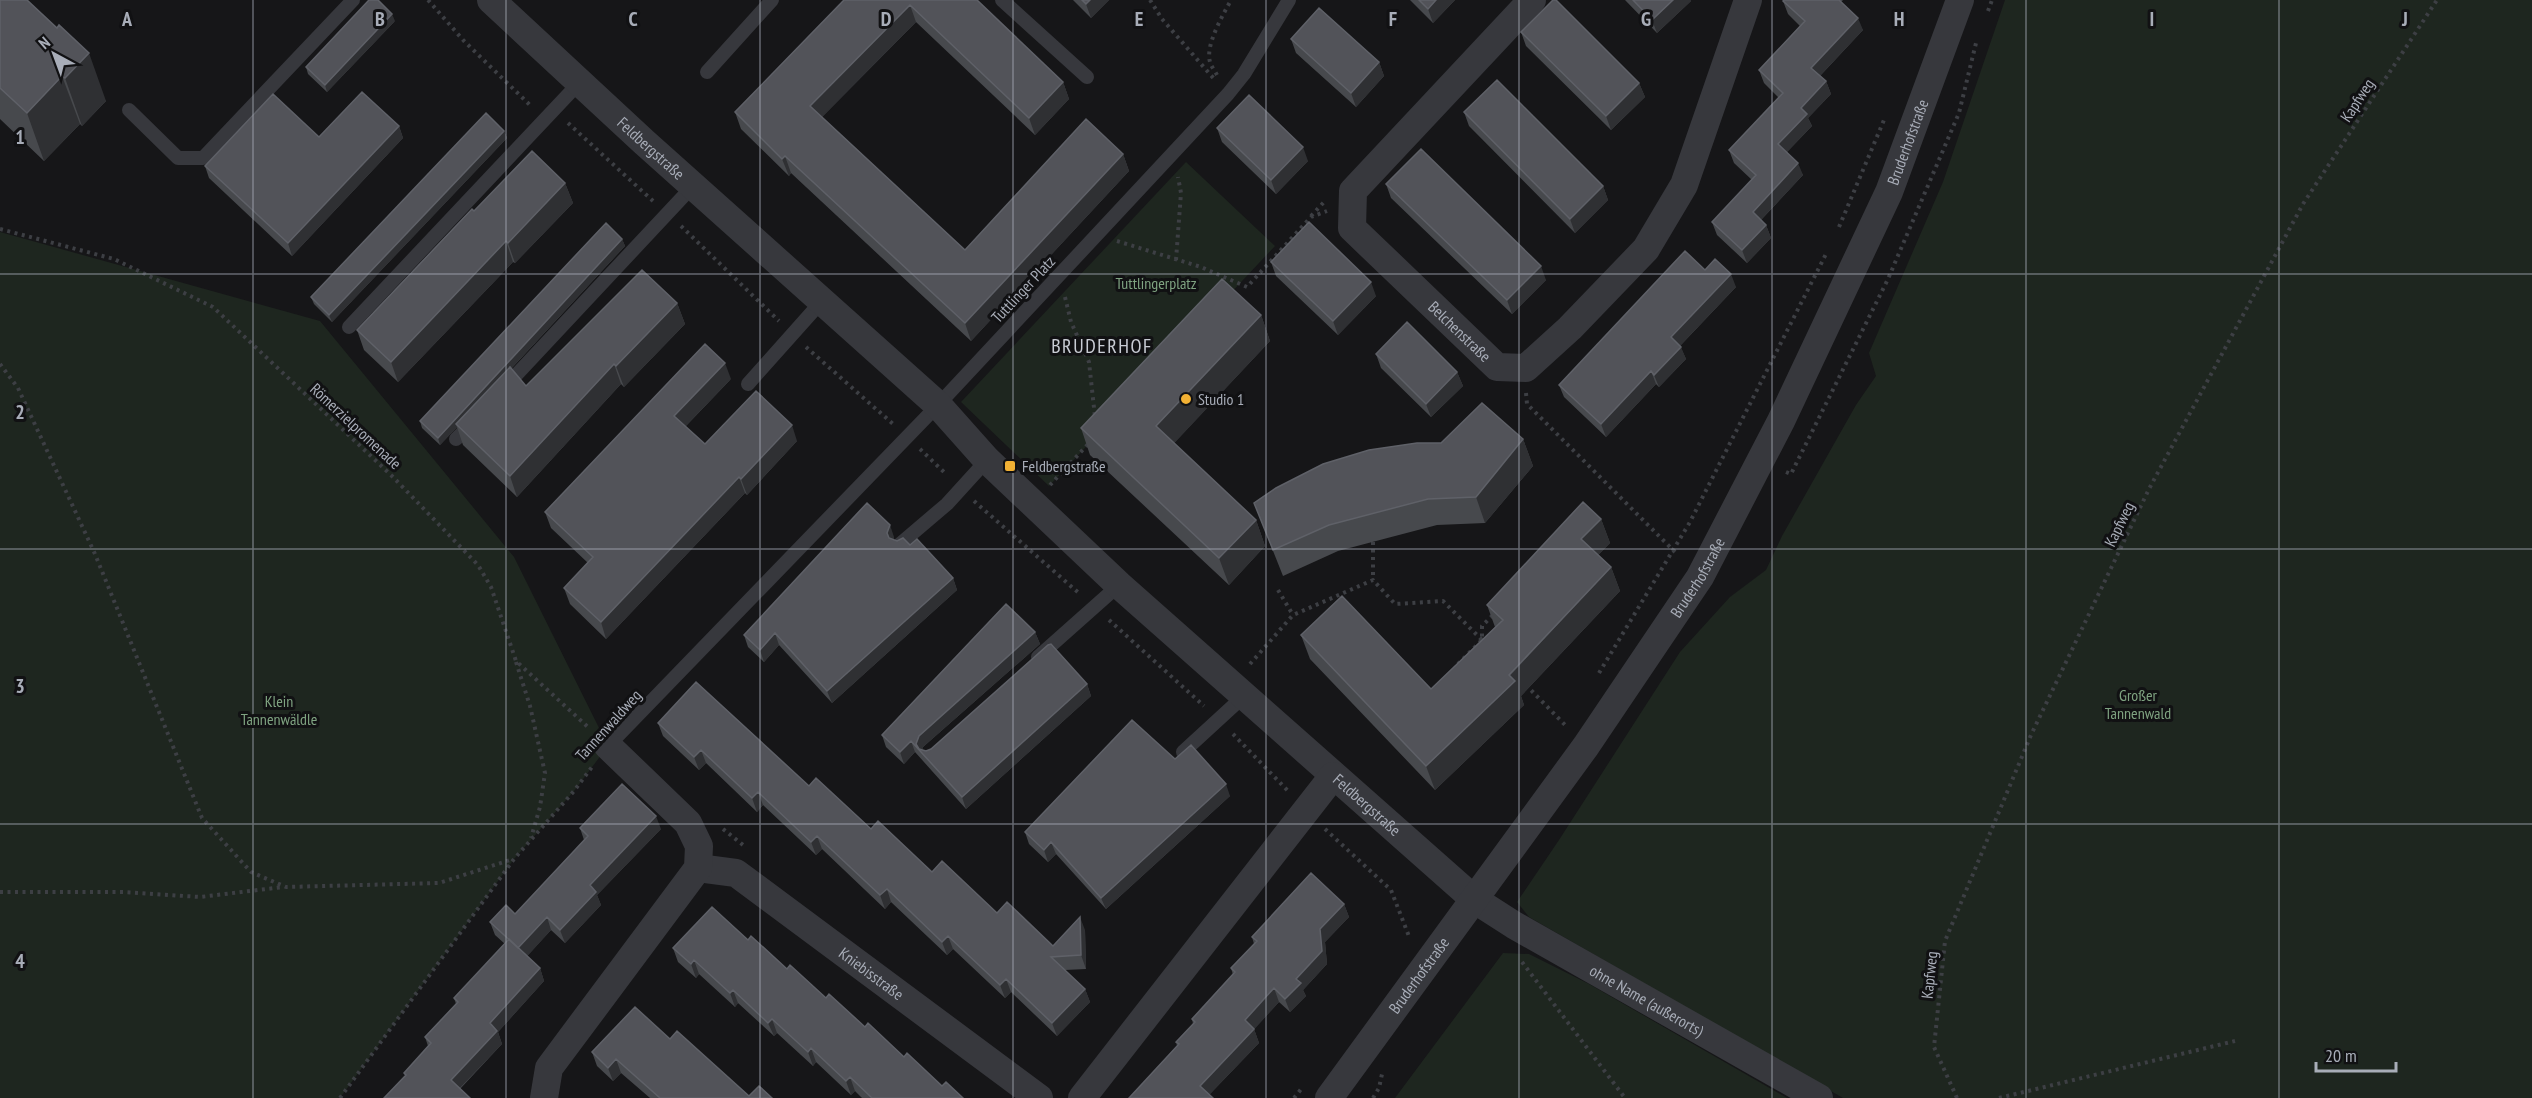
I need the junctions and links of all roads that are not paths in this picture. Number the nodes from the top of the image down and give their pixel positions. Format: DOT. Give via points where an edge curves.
graph roads {
  1 [pos="353,0"];
  2 [pos="491,0"];
  3 [pos="772,0"];
  4 [pos="1002,0"];
  5 [pos="1289,0"];
  6 [pos="1532,0"];
  7 [pos="1748,0"];
  8 [pos="1960,0"];
  9 [pos="707,72"];
  10 [pos="1087,76"];
  11 [pos="580,82"];
  12 [pos="129,110"];
  13 [pos="693,186"];
  14 [pos="822,301"];
  15 [pos="349,327"];
  16 [pos="748,384"];
  17 [pos="497,396"];
  18 [pos="938,405"];
  19 [pos="481,413"];
  20 [pos="456,439"];
  21 [pos="987,460"];
  22 [pos="900,544"];
  23 [pos="1119,585"];
  24 [pos="1025,669"];
  25 [pos="1238,690"];
  26 [pos="608,746"];
  27 [pos="1183,752"];
  28 [pos="1333,776"];
  29 [pos="698,868"];
  30 [pos="1475,900"];
  31 [pos="1317,1091"];
  32 [pos="544,1098"];
  33 [pos="1039,1098"];
  34 [pos="1082,1098"];
  35 [pos="1819,1098"];
  1 -- 12 [label="lane" via="203,158 177,159"];
  2 -- 11 [label="street, Feldbergstraße"];
  3 -- 9 [label="lane"];
  4 -- 10 [label="lane"];
  5 -- 18 [label="lane, Tuttlinger Platz" via="1228,94"];
  6 -- 7 [label="street, Belchenstraße" via="1353,191 1352,228 1497,367 1526,368 1646,249 1684,185"];
  8 -- 30 [label="street, Bruderhofstraße" via="1889,192 1781,421 1700,576 1586,746"];
  11 -- 13 [label="street, Feldbergstraße"];
  11 -- 15 [label="lane"];
  13 -- 14 [label="street, Feldbergstraße"];
  13 -- 17 [label="lane"];
  14 -- 16 [label="lane"];
  14 -- 18 [label="street, Feldbergstraße"];
  18 -- 21 [label="street, Feldbergstraße"];
  18 -- 26 [label="lane, Tannenwaldweg"];
  19 -- 20 [label="lane"];
  21 -- 22 [label="lane" via="947,504"];
  21 -- 23 [label="street, Feldbergstraße"];
  23 -- 24 [label="lane"];
  23 -- 25 [label="street, Feldbergstraße"];
  25 -- 27 [label="lane" via="1218,719"];
  25 -- 28 [label="street, Feldbergstraße"];
  26 -- 29 [label="street" via="687,823 699,846"];
  28 -- 30 [label="street, Feldbergstraße"];
  28 -- 34 [label="street" via="1294,801"];
  29 -- 32 [label="street" via="549,1068"];
  29 -- 33 [label="street, Kniebisstraße" via="736,873"];
  30 -- 31 [label="street, Bruderhofstraße"];
  30 -- 35 [label="street, ohne Name (außerorts)" via="1514,926"];
}
